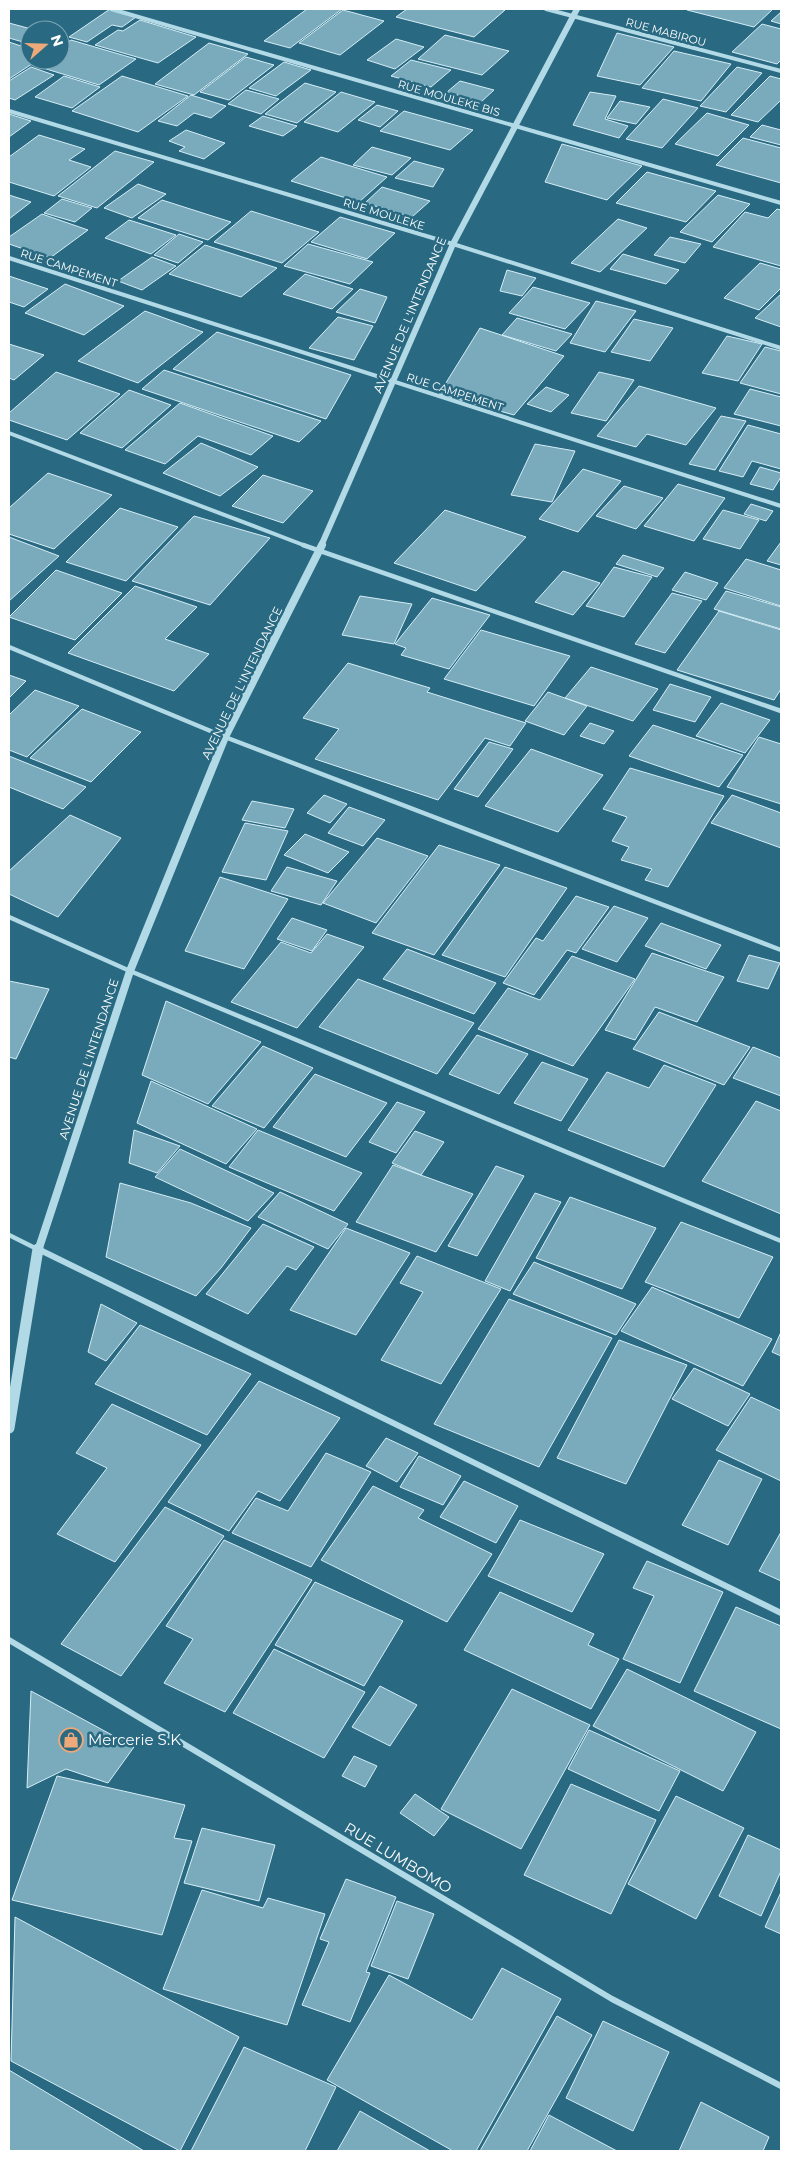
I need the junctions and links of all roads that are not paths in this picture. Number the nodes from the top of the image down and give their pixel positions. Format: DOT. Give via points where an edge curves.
graph roads {
  1 [pos="111,9"];
  2 [pos="546,9"];
  3 [pos="575,12"];
  4 [pos="781,71"];
  5 [pos="9,111"];
  6 [pos="514,126"];
  7 [pos="781,203"];
  8 [pos="453,244"];
  9 [pos="9,258"];
  10 [pos="781,348"];
  11 [pos="394,382"];
  12 [pos="9,433"];
  13 [pos="781,506"];
  14 [pos="320,551"];
  15 [pos="9,647"];
  16 [pos="781,711"];
  17 [pos="225,737"];
  18 [pos="9,917"];
  19 [pos="781,950"];
  20 [pos="130,971"];
  21 [pos="9,1235"];
  22 [pos="781,1241"];
  23 [pos="38,1250"];
  24 [pos="9,1428"];
  25 [pos="781,1613"];
  26 [pos="9,1640"];
  27 [pos="781,2086"];
  1 -- 6 [label="street, RUE MOULEKE BIS"];
  2 -- 3 [label="street, RUE MABIROU"];
  3 -- 4 [label="street, RUE MABIROU"];
  3 -- 6 [label="street, AVENUE DE L'INTENDANCE"];
  5 -- 8 [label="street, RUE MOULEKE"];
  6 -- 7 [label="street, RUE MOULEKE BIS"];
  6 -- 8 [label="street, AVENUE DE L'INTENDANCE"];
  8 -- 10 [label="street, RUE MOULEKE"];
  8 -- 11 [label="street, AVENUE DE L'INTENDANCE"];
  9 -- 11 [label="street, RUE CAMPEMENT"];
  11 -- 13 [label="street, RUE CAMPEMENT"];
  11 -- 14 [label="street, AVENUE DE L'INTENDANCE"];
  12 -- 14 [label="street"];
  14 -- 16 [label="street"];
  14 -- 17 [label="street, AVENUE DE L'INTENDANCE"];
  15 -- 17 [label="street"];
  17 -- 19 [label="street"];
  17 -- 20 [label="street, AVENUE DE L'INTENDANCE"];
  18 -- 20 [label="street"];
  20 -- 22 [label="street"];
  20 -- 23 [label="street, AVENUE DE L'INTENDANCE"];
  21 -- 23 [label="street"];
  23 -- 24 [label="street, AVENUE DE L'INTENDANCE"];
  23 -- 25 [label="street"];
  26 -- 27 [label="street, RUE LUMBOMO" via="612,1999"];
}
